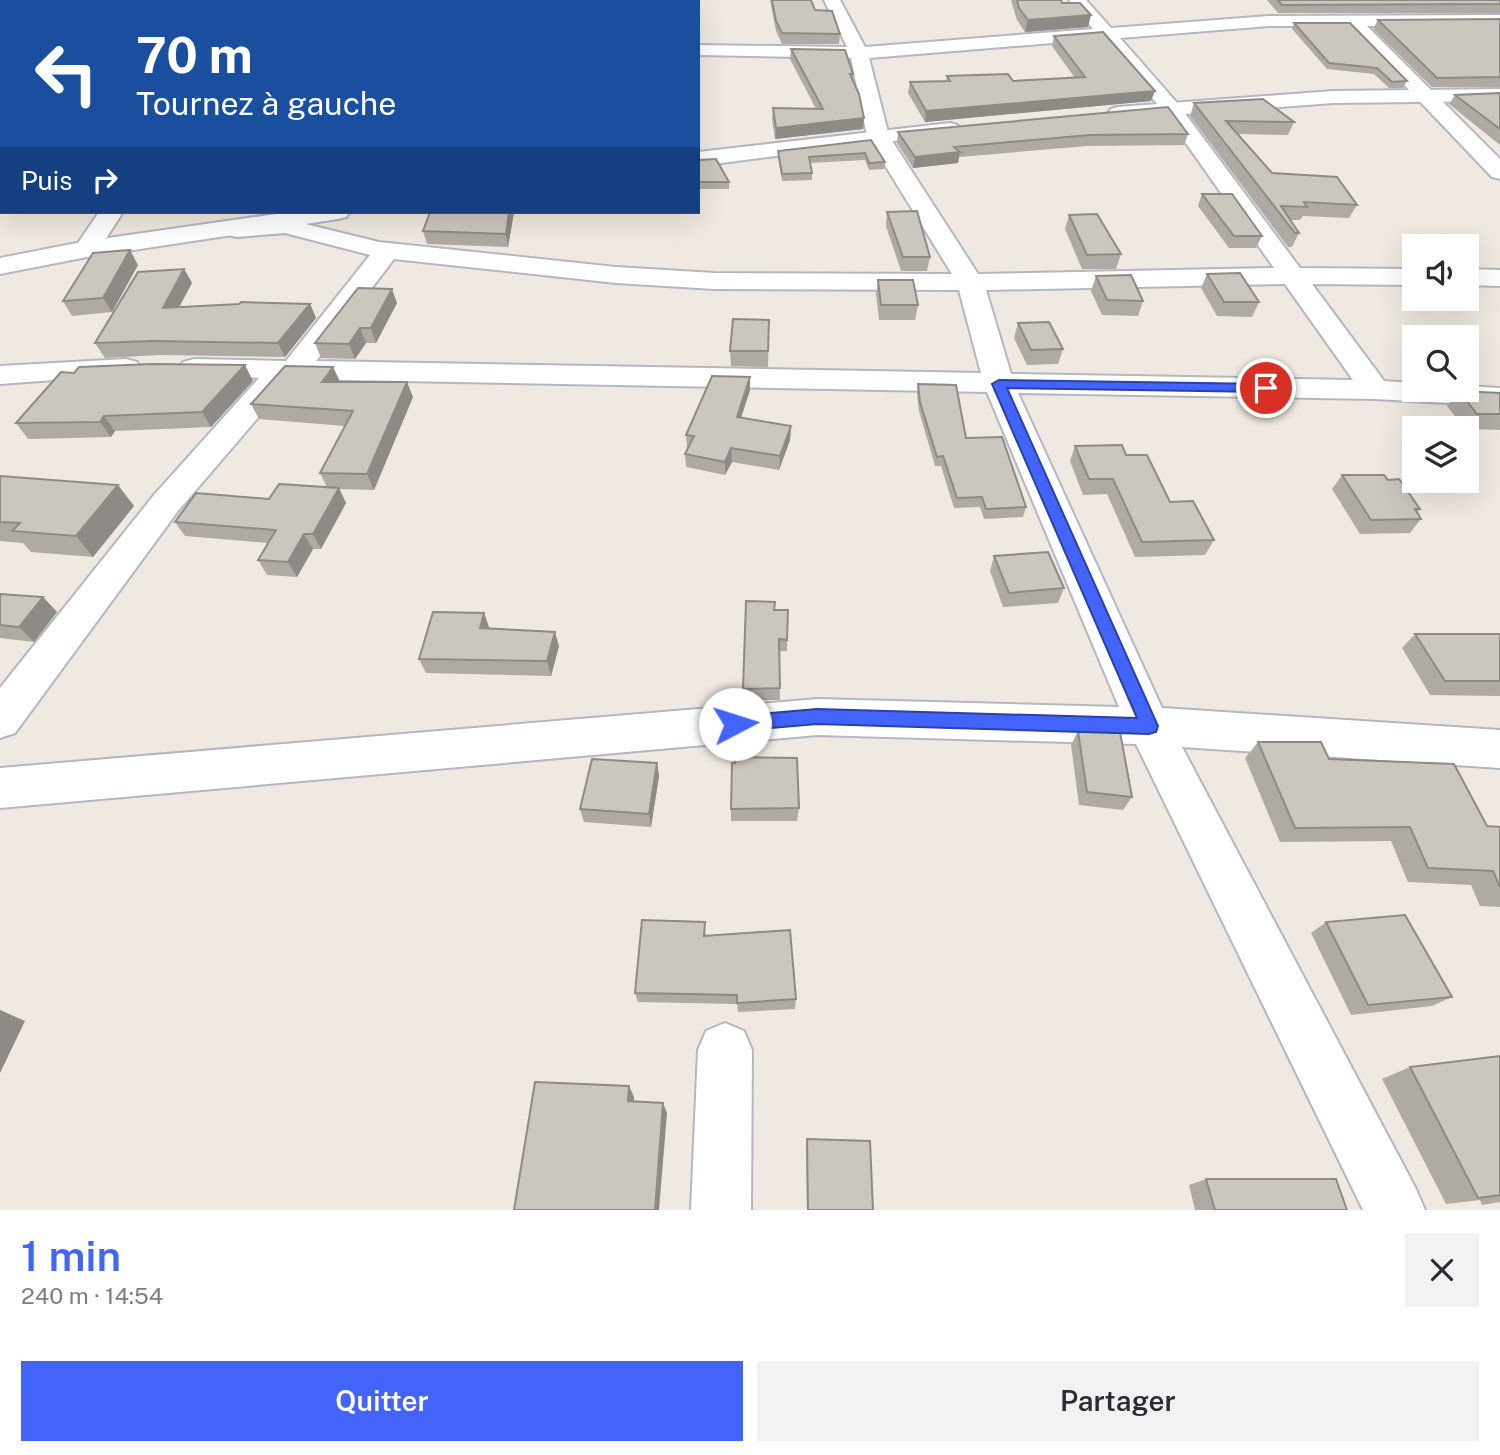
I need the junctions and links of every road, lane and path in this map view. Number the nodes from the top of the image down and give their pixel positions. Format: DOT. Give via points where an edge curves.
graph roads {
  1 [pos="832,0"];
  2 [pos="1077,0"];
  3 [pos="1351,19"];
  4 [pos="1500,20"];
  5 [pos="1105,33"];
  6 [pos="700,50"];
  7 [pos="859,53"];
  8 [pos="1423,95"];
  9 [pos="1500,95"];
  10 [pos="1171,108"];
  11 [pos="1091,116"];
  12 [pos="971,127"];
  13 [pos="878,136"];
  14 [pos="700,159"];
  15 [pos="1500,172"];
  16 [pos="110,214"];
  17 [pos="324,214"];
  18 [pos="179,235"];
  19 [pos="87,249"];
  20 [pos="387,251"];
  21 [pos="0,266"];
  22 [pos="1291,276"];
  23 [pos="1402,277"];
  24 [pos="1479,277"];
  25 [pos="1500,278"];
  26 [pos="970,282"];
  27 [pos="289,369"];
  28 [pos="0,375"];
  29 [pos="999,384"];
  30 [pos="1375,390"];
  31 [pos="1500,397"];
  32 [pos="0,720"];
  33 [pos="1149,726"];
  34 [pos="1500,749"];
  35 [pos="0,788"];
  36 [pos="724,1050"];
  37 [pos="721,1210"];
  38 [pos="1395,1210"];
  1 -- 7 [label="street"];
  2 -- 5 [label="street"];
  3 -- 4 [label="street" via="1401,13"];
  3 -- 5 [label="street"];
  3 -- 8 [label="street"];
  5 -- 7 [label="street"];
  5 -- 10 [label="street"];
  6 -- 7 [label="street"];
  7 -- 13 [label="street"];
  8 -- 9 [label="street"];
  8 -- 10 [label="street"];
  8 -- 15 [label="street"];
  10 -- 11 [label="street"];
  10 -- 22 [label="street"];
  12 -- 13 [label="street"];
  13 -- 14 [label="street"];
  13 -- 26 [label="street"];
  16 -- 19 [label="street"];
  17 -- 18 [label="street"];
  18 -- 19 [label="street"];
  18 -- 20 [label="street" via="285,226"];
  19 -- 21 [label="street"];
  20 -- 26 [label="street" via="714,281"];
  20 -- 27 [label="street"];
  22 -- 23 [label="street"];
  22 -- 26 [label="street"];
  22 -- 30 [label="street"];
  24 -- 25 [label="street"];
  26 -- 29 [label="street"];
  27 -- 28 [label="street" via="155,367"];
  27 -- 29 [label="street"];
  27 -- 32 [label="street" via="166,503"];
  29 -- 30 [label="street"];
  29 -- 33 [label="street"];
  30 -- 31 [label="street"];
  33 -- 34 [label="street"];
  33 -- 35 [label="street" via="817,717"];
  33 -- 38 [label="street"];
  36 -- 37 [label="street"];
}
